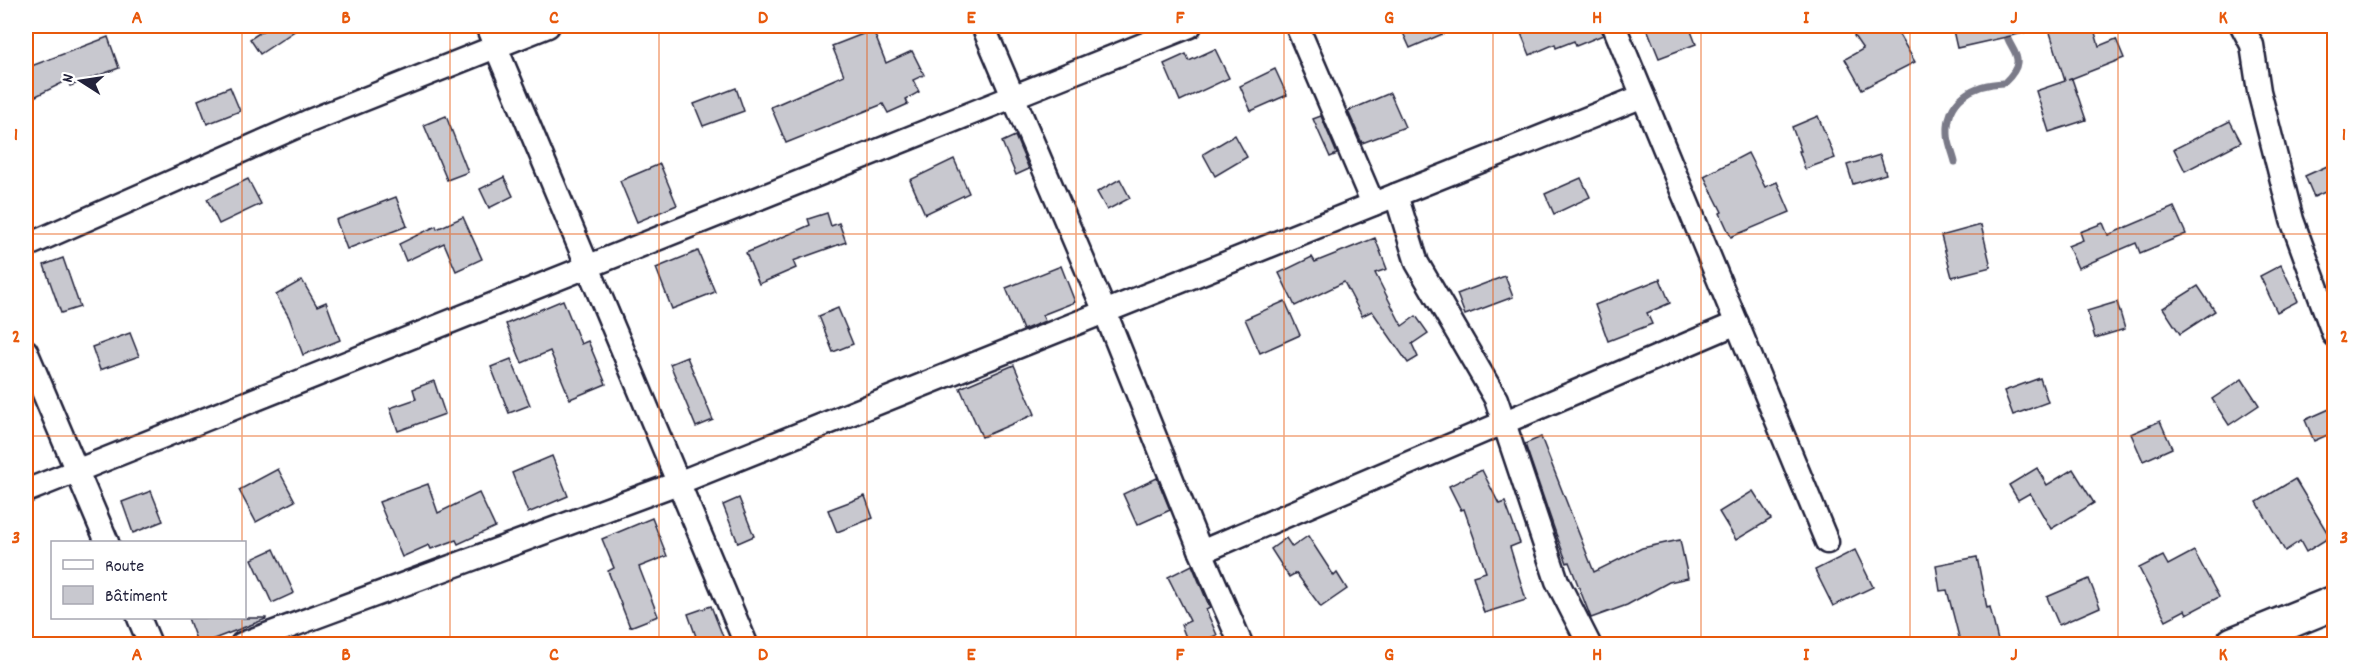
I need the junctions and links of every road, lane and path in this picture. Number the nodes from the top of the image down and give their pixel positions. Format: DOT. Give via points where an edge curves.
graph roads {
  1 [pos="487,26"];
  2 [pos="548,26"];
  3 [pos="983,26"];
  4 [pos="1190,26"];
  5 [pos="1297,26"];
  6 [pos="1614,26"];
  7 [pos="2242,26"];
  8 [pos="496,47"];
  9 [pos="1012,96"];
  10 [pos="1643,96"];
  11 [pos="1396,195"];
  12 [pos="1373,204"];
  13 [pos="26,246"];
  14 [pos="587,265"];
  15 [pos="1105,312"];
  16 [pos="1737,323"];
  17 [pos="2334,335"];
  18 [pos="26,351"];
  19 [pos="1504,422"];
  20 [pos="77,471"];
  21 [pos="678,483"];
  22 [pos="26,491"];
  23 [pos="106,541"];
  24 [pos="1827,542"];
  25 [pos="1201,552"];
  26 [pos="2334,603"];
  27 [pos="139,619"];
  28 [pos="150,645"];
  29 [pos="242,645"];
  30 [pos="746,645"];
  31 [pos="1241,645"];
  32 [pos="1589,645"];
  33 [pos="2233,645"];
  1 -- 8 [label="street"];
  2 -- 8 [label="street"];
  3 -- 9 [label="street"];
  4 -- 9 [label="street"];
  5 -- 12 [label="street"];
  6 -- 10 [label="street"];
  7 -- 17 [label="street" via="2252,45 2259,91 2292,220"];
  8 -- 13 [label="street" via="308,122"];
  8 -- 14 [label="street"];
  9 -- 14 [label="street"];
  9 -- 15 [label="street"];
  10 -- 11 [label="street"];
  10 -- 16 [label="street"];
  11 -- 12 [label="street"];
  11 -- 19 [label="street" via="1417,263 1496,399"];
  12 -- 15 [label="street"];
  14 -- 20 [label="street"];
  14 -- 21 [label="street"];
  15 -- 21 [label="street"];
  15 -- 25 [label="street"];
  16 -- 19 [label="street"];
  16 -- 24 [label="street"];
  18 -- 20 [label="street"];
  19 -- 25 [label="street"];
  19 -- 32 [label="street" via="1557,581"];
  20 -- 22 [label="street"];
  20 -- 23 [label="street"];
  21 -- 29 [label="street"];
  21 -- 30 [label="street"];
  25 -- 31 [label="street"];
  26 -- 33 [label="street"];
  27 -- 28 [label="street"];
}
